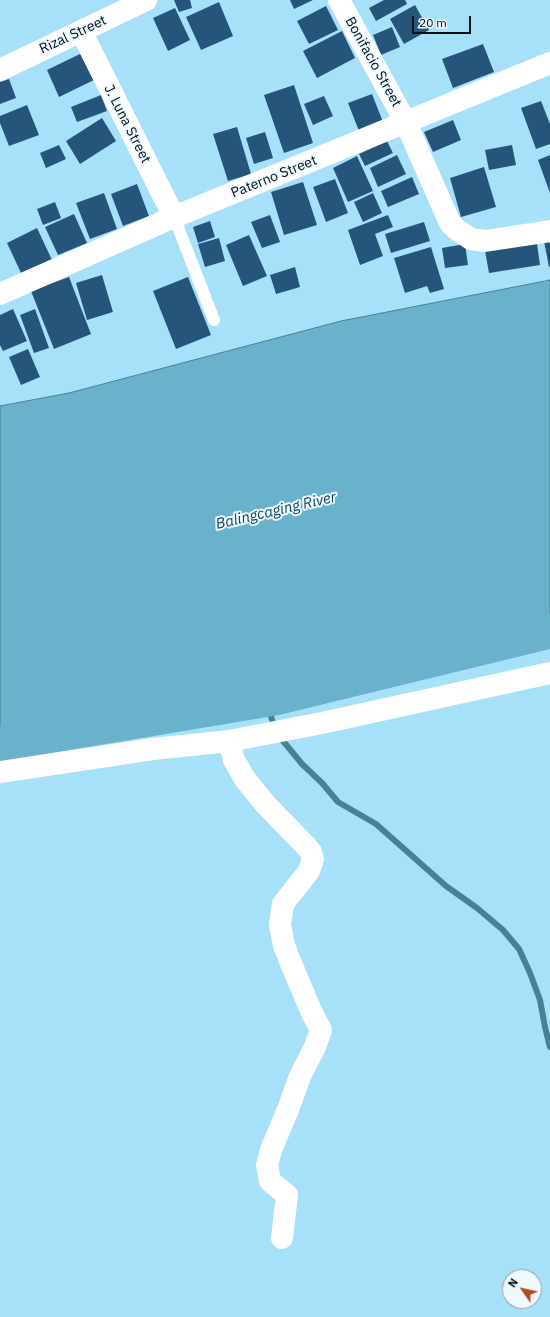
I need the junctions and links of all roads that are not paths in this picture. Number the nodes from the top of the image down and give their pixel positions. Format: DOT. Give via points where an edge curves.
graph roads {
  1 [pos="146,0"];
  2 [pos="339,0"];
  3 [pos="80,31"];
  4 [pos="3,63"];
  5 [pos="550,63"];
  6 [pos="406,123"];
  7 [pos="174,217"];
  8 [pos="550,231"];
  9 [pos="0,294"];
  10 [pos="214,320"];
  11 [pos="550,673"];
  12 [pos="229,741"];
  13 [pos="0,772"];
  14 [pos="282,1238"];
  1 -- 3 [label="street, Rizal Street"];
  2 -- 6 [label="street, Bonifacio Street"];
  3 -- 4 [label="street, Rizal Street"];
  3 -- 7 [label="street, J. Luna Street"];
  5 -- 6 [label="street, Paterno Street"];
  6 -- 7 [label="street, Paterno Street"];
  6 -- 8 [label="street, Bonifacio Street" via="450,223 462,235 485,241"];
  7 -- 9 [label="street, Paterno Street"];
  7 -- 10 [label="lane"];
  11 -- 12 [label="street"];
  12 -- 13 [label="street" via="153,749"];
  12 -- 14 [label="street" via="234,760 245,779 307,847 313,859 310,871 283,904 280,925 290,961 321,1030 300,1076 267,1165 270,1181 287,1195"];
}
